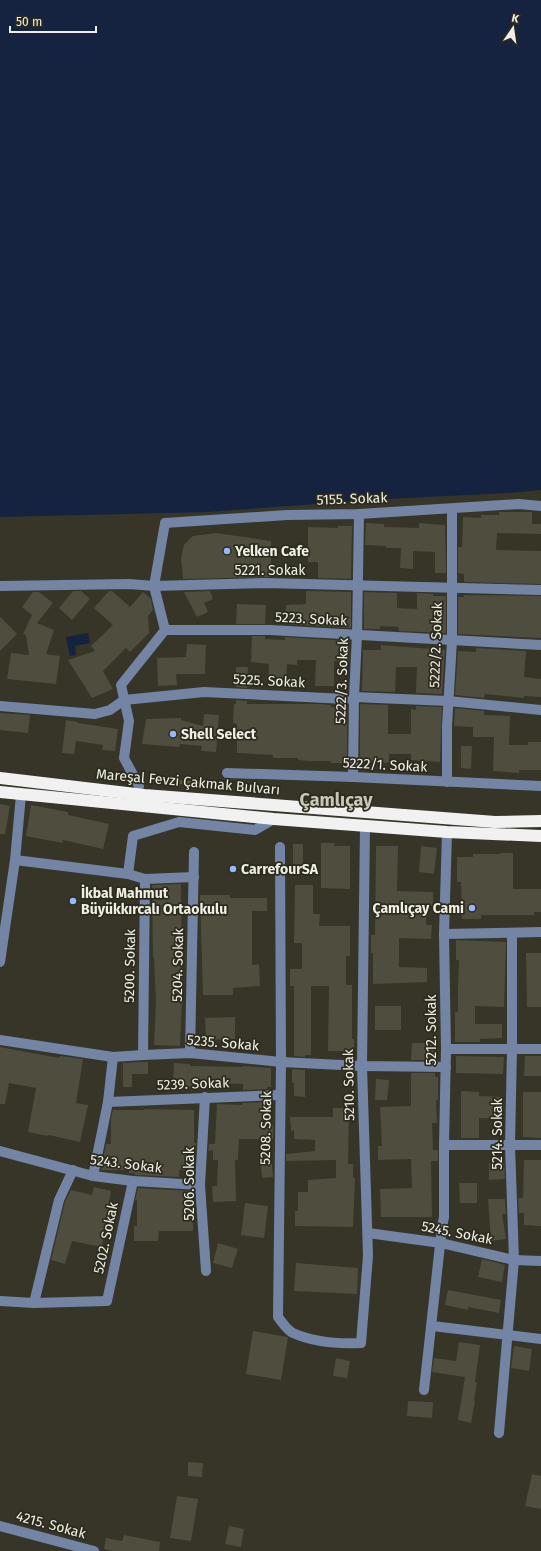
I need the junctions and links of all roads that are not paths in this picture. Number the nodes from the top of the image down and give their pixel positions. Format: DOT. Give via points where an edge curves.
graph roads {
  1 [pos="541,506"];
  2 [pos="452,509"];
  3 [pos="359,514"];
  4 [pos="358,585"];
  5 [pos="0,586"];
  6 [pos="154,586"];
  7 [pos="452,588"];
  8 [pos="541,590"];
  9 [pos="165,630"];
  10 [pos="358,635"];
  11 [pos="452,641"];
  12 [pos="541,645"];
  13 [pos="354,698"];
  14 [pos="124,700"];
  15 [pos="448,701"];
  16 [pos="0,706"];
  17 [pos="541,710"];
  18 [pos="227,773"];
  19 [pos="353,777"];
  20 [pos="0,778"];
  21 [pos="447,782"];
  22 [pos="139,786"];
  23 [pos="541,786"];
  24 [pos="0,792"];
  25 [pos="21,795"];
  26 [pos="198,813"];
  27 [pos="274,820"];
  28 [pos="541,821"];
  29 [pos="210,825"];
  30 [pos="365,826"];
  31 [pos="447,832"];
  32 [pos="541,836"];
  33 [pos="280,847"];
  34 [pos="194,852"];
  35 [pos="15,860"];
  36 [pos="128,874"];
  37 [pos="194,877"];
  38 [pos="145,879"];
  39 [pos="3,921"];
  40 [pos="541,932"];
  41 [pos="512,933"];
  42 [pos="444,934"];
  43 [pos="0,962"];
  44 [pos="0,1040"];
  45 [pos="512,1048"];
  46 [pos="446,1049"];
  47 [pos="541,1049"];
  48 [pos="190,1053"];
  49 [pos="143,1054"];
  50 [pos="113,1057"];
  51 [pos="281,1062"];
  52 [pos="362,1066"];
  53 [pos="446,1067"];
  54 [pos="280,1095"];
  55 [pos="205,1097"];
  56 [pos="108,1102"];
  57 [pos="444,1145"];
  58 [pos="541,1145"];
  59 [pos="510,1146"];
  60 [pos="0,1151"];
  61 [pos="73,1170"];
  62 [pos="93,1176"];
  63 [pos="133,1181"];
  64 [pos="200,1185"];
  65 [pos="368,1232"];
  66 [pos="441,1243"];
  67 [pos="514,1260"];
  68 [pos="541,1261"];
  69 [pos="206,1271"];
  70 [pos="0,1300"];
  71 [pos="34,1303"];
  72 [pos="432,1326"];
  73 [pos="506,1334"];
  74 [pos="541,1339"];
  75 [pos="361,1343"];
  76 [pos="424,1390"];
  77 [pos="499,1432"];
  78 [pos="0,1526"];
  79 [pos="94,1551"];
  1 -- 2 [label="street, 5155. Sokak" via="519,504"];
  2 -- 3 [label="street, 5155. Sokak"];
  2 -- 7 [label="street, 5222/2. Sokak"];
  3 -- 4 [label="street, 5222/3. Sokak"];
  3 -- 6 [label="street, 5155. Sokak" via="287,515 165,523"];
  4 -- 6 [label="street, 5221. Sokak" via="266,583"];
  4 -- 7 [label="street, 5221. Sokak"];
  4 -- 10 [label="street, 5222/3. Sokak"];
  5 -- 6 [label="street, 5221. Sokak"];
  6 -- 9 [label="street"];
  7 -- 8 [label="street, 5221. Sokak"];
  7 -- 11 [label="street, 5222/2. Sokak"];
  9 -- 10 [label="street, 5223. Sokak" via="270,630"];
  9 -- 14 [label="street" via="121,685"];
  10 -- 11 [label="street, 5223. Sokak"];
  10 -- 13 [label="street, 5222/3. Sokak"];
  11 -- 12 [label="street, 5223. Sokak"];
  11 -- 15 [label="street, 5222/2. Sokak"];
  13 -- 14 [label="street, 5225. Sokak" via="204,692"];
  13 -- 15 [label="street, 5225. Sokak"];
  13 -- 19 [label="street, 5222/3. Sokak"];
  14 -- 16 [label="street, 5225. Sokak" via="110,710 95,714"];
  14 -- 22 [label="street" via="129,721 124,758"];
  15 -- 17 [label="street, 5225. Sokak"];
  15 -- 21 [label="street, 5222/2. Sokak"];
  18 -- 19 [label="street, 5222/1. Sokak"];
  19 -- 21 [label="street, 5222/1. Sokak"];
  20 -- 28 [label="highway, Mareşal Fevzi Çakmak Bulvarı" via="144,795 495,822"];
  21 -- 23 [label="street, 5222/1. Sokak"];
  24 -- 25 [label="highway, Mareşal Fevzi Çakmak Bulvarı"];
  25 -- 26 [label="highway, Mareşal Fevzi Çakmak Bulvarı"];
  25 -- 35 [label="street"];
  26 -- 27 [label="highway, Mareşal Fevzi Çakmak Bulvarı"];
  26 -- 29 [label="street"];
  27 -- 29 [label="street" via="256,830"];
  27 -- 30 [label="highway, Mareşal Fevzi Çakmak Bulvarı"];
  29 -- 36 [label="street" via="179,822 133,836"];
  30 -- 31 [label="highway, Mareşal Fevzi Çakmak Bulvarı"];
  30 -- 52 [label="street, 5210. Sokak"];
  31 -- 32 [label="highway, Mareşal Fevzi Çakmak Bulvarı"];
  31 -- 42 [label="street, 5212. Sokak"];
  33 -- 51 [label="street, 5208. Sokak"];
  34 -- 37 [label="street, 5204. Sokak"];
  35 -- 36 [label="street"];
  35 -- 39 [label="street"];
  36 -- 38 [label="street"];
  37 -- 38 [label="street"];
  37 -- 48 [label="street, 5204. Sokak"];
  38 -- 49 [label="street, 5200. Sokak"];
  39 -- 43 [label="street"];
  40 -- 41 [label="street"];
  41 -- 42 [label="street"];
  41 -- 45 [label="street, 5214. Sokak"];
  42 -- 46 [label="street, 5212. Sokak"];
  44 -- 50 [label="street, 5235. Sokak"];
  45 -- 46 [label="street"];
  45 -- 47 [label="street"];
  45 -- 59 [label="street, 5214. Sokak"];
  46 -- 53 [label="street, 5212. Sokak"];
  48 -- 49 [label="street, 5235. Sokak"];
  48 -- 51 [label="street, 5235. Sokak"];
  49 -- 50 [label="street, 5235. Sokak"];
  50 -- 56 [label="street"];
  51 -- 52 [label="street, 5235. Sokak"];
  51 -- 54 [label="street, 5208. Sokak"];
  52 -- 53 [label="street, 5235. Sokak"];
  52 -- 65 [label="street, 5210. Sokak"];
  53 -- 57 [label="street, 5212. Sokak"];
  54 -- 55 [label="street, 5239. Sokak"];
  54 -- 75 [label="street, 5208. Sokak" via="278,1317 292,1333 316,1340"];
  55 -- 56 [label="street, 5239. Sokak"];
  55 -- 64 [label="street, 5206. Sokak"];
  56 -- 62 [label="street"];
  57 -- 59 [label="street"];
  57 -- 66 [label="street, 5212. Sokak" via="444,1217"];
  58 -- 59 [label="street"];
  59 -- 67 [label="street, 5214. Sokak"];
  60 -- 61 [label="street, 5243. Sokak"];
  61 -- 62 [label="street, 5243. Sokak"];
  61 -- 71 [label="street" via="59,1200"];
  62 -- 63 [label="street, 5243. Sokak"];
  63 -- 64 [label="street, 5243. Sokak"];
  63 -- 71 [label="street, 5202. Sokak" via="107,1301"];
  64 -- 69 [label="street, 5206. Sokak"];
  65 -- 66 [label="street, 5245. Sokak"];
  65 -- 75 [label="street, 5210. Sokak"];
  66 -- 67 [label="street, 5245. Sokak"];
  66 -- 72 [label="street, 5212. Sokak"];
  67 -- 68 [label="street, 5245. Sokak"];
  67 -- 73 [label="street, 5214. Sokak"];
  70 -- 71 [label="street"];
  72 -- 73 [label="street"];
  72 -- 76 [label="street, 5212. Sokak"];
  73 -- 74 [label="street"];
  73 -- 77 [label="street, 5214. Sokak"];
  78 -- 79 [label="street, 4215. Sokak"];
}
